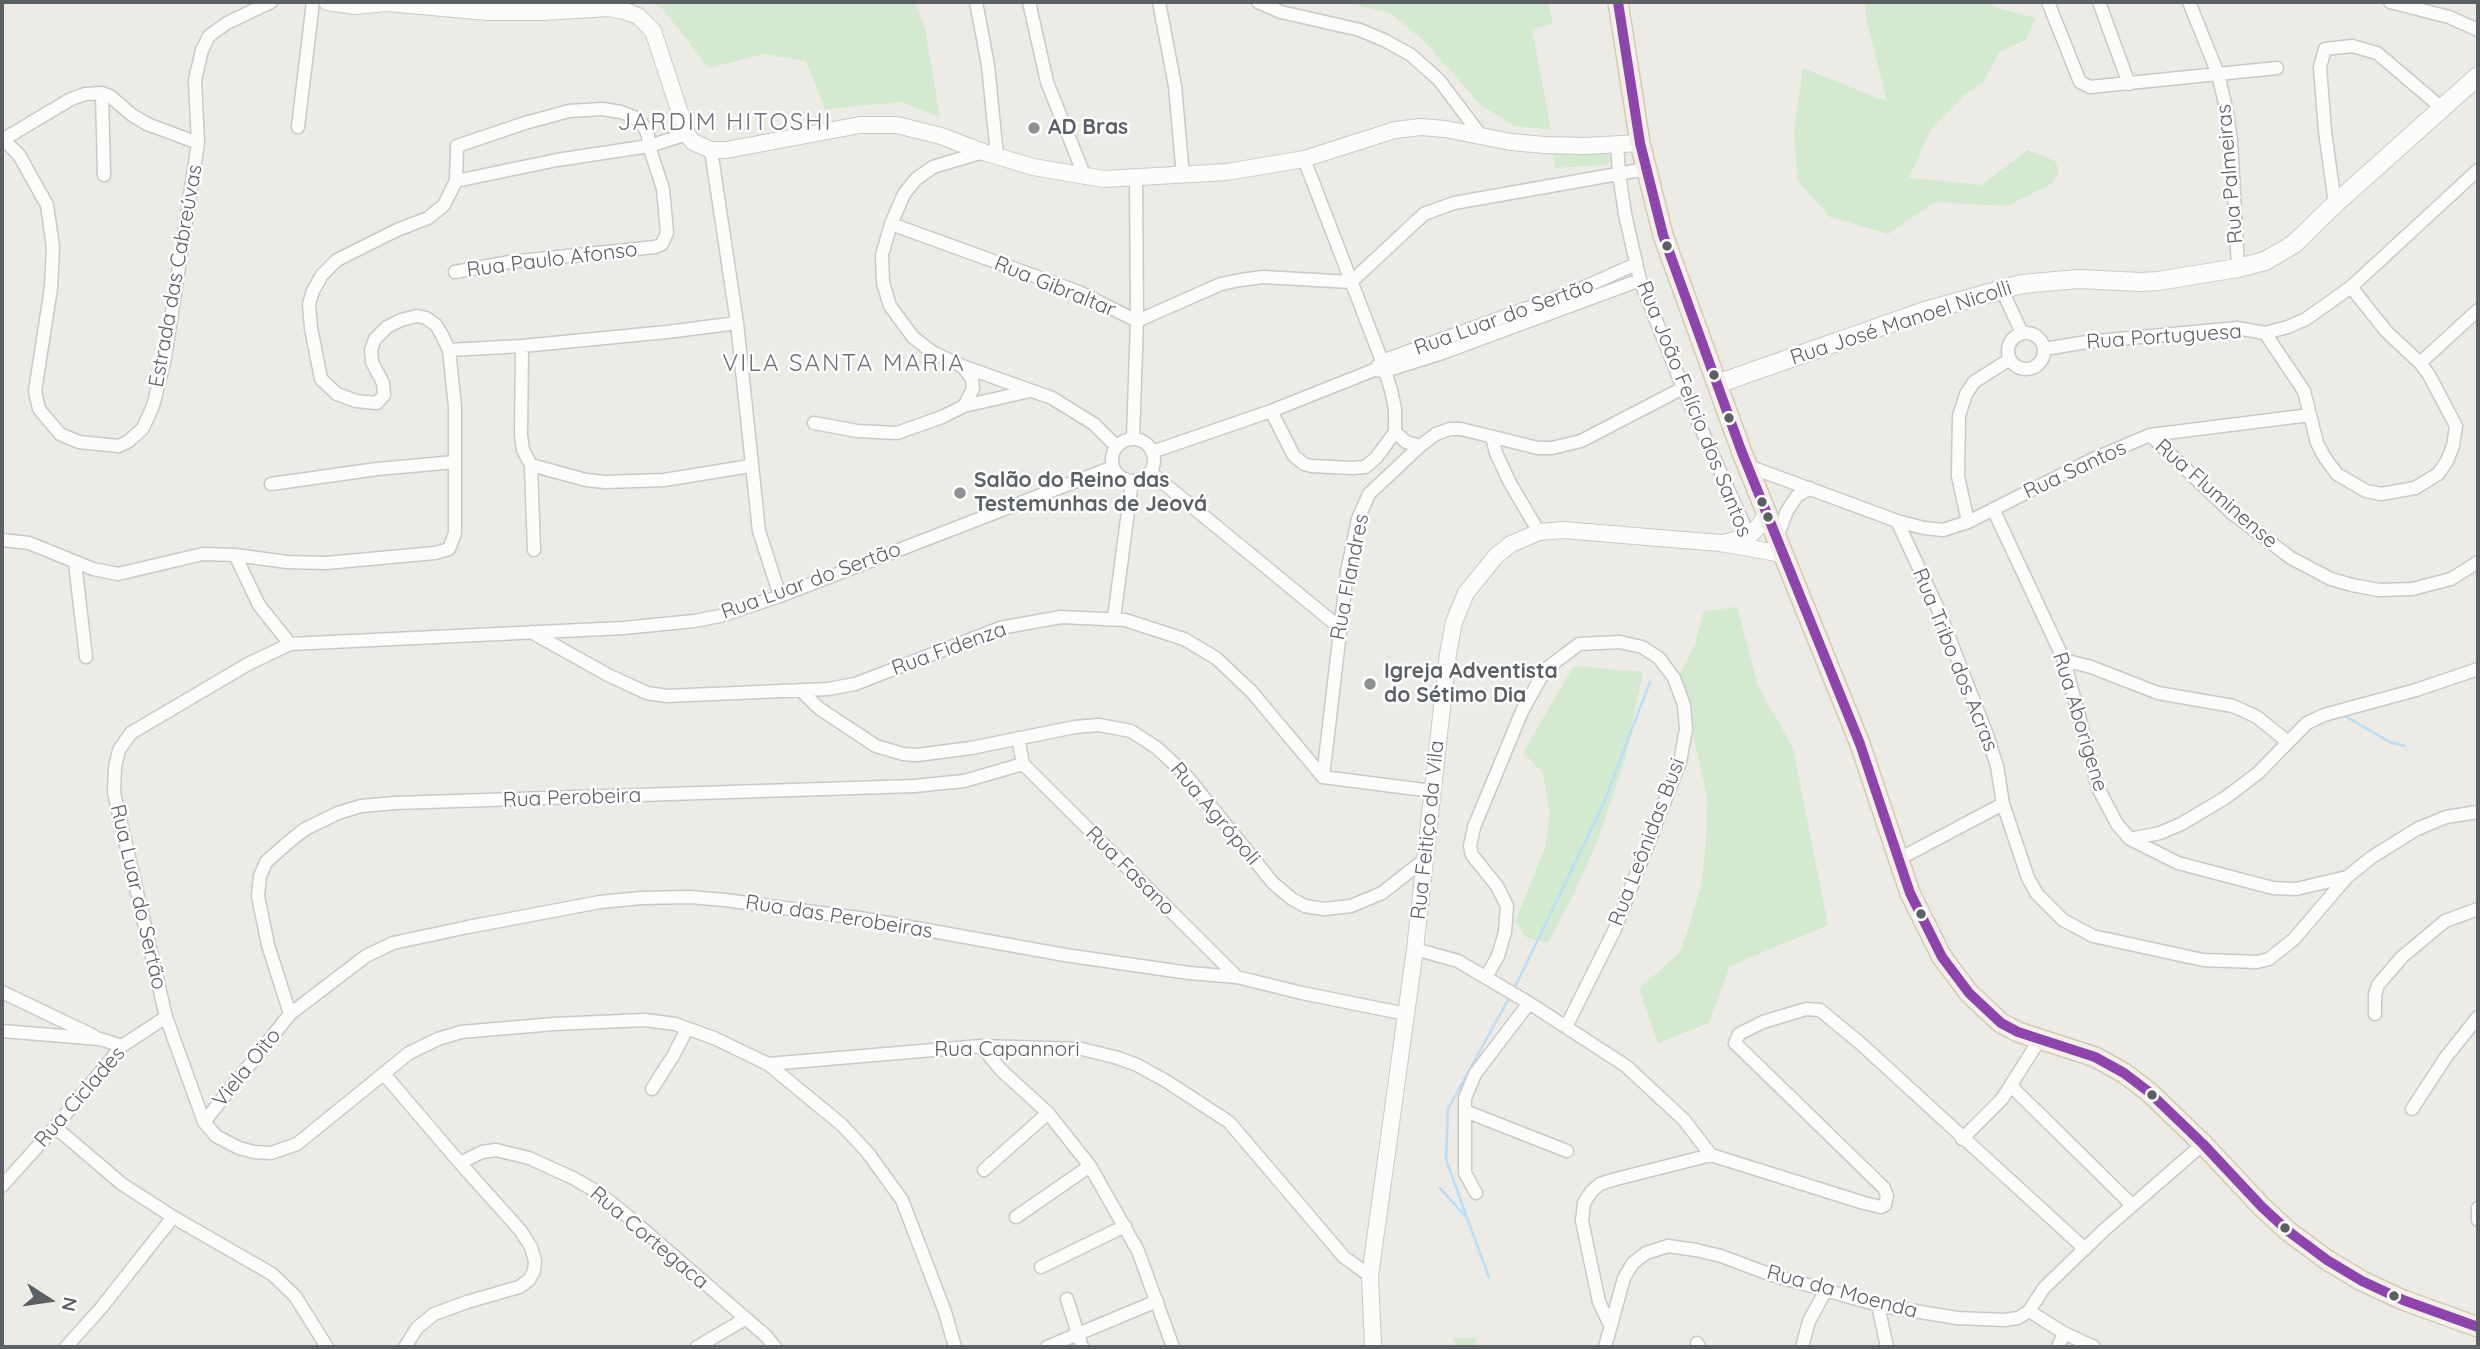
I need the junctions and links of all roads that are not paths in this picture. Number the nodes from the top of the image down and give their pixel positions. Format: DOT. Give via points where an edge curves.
graph roads {
  1 [pos="271,2"];
  2 [pos="313,2"];
  3 [pos="327,2"];
  4 [pos="387,2"];
  5 [pos="976,2"];
  6 [pos="1029,2"];
  7 [pos="1159,2"];
  8 [pos="1258,2"];
  9 [pos="1618,2"];
  10 [pos="2048,2"];
  11 [pos="2099,2"];
  12 [pos="2189,2"];
  13 [pos="2390,2"];
  14 [pos="592,5"];
  15 [pos="2478,30"];
  16 [pos="2277,68"];
  17 [pos="2218,74"];
  18 [pos="2478,76"];
  19 [pos="2129,84"];
  20 [pos="102,93"];
  21 [pos="2443,108"];
  22 [pos="298,127"];
  23 [pos="687,134"];
  24 [pos="1482,137"];
  25 [pos="3,139"];
  26 [pos="649,140"];
  27 [pos="1640,143"];
  28 [pos="198,144"];
  29 [pos="1617,144"];
  30 [pos="711,150"];
  31 [pos="990,154"];
  32 [pos="1304,159"];
  33 [pos="1646,169"];
  34 [pos="2478,170"];
  35 [pos="1619,174"];
  36 [pos="104,175"];
  37 [pos="1183,176"];
  38 [pos="1085,177"];
  39 [pos="1136,178"];
  40 [pos="456,181"];
  41 [pos="2335,204"];
  42 [pos="891,224"];
  43 [pos="1636,264"];
  44 [pos="2238,268"];
  45 [pos="454,272"];
  46 [pos="1640,280"];
  47 [pos="1351,282"];
  48 [pos="2351,287"];
  49 [pos="2001,288"];
  50 [pos="1555,305"];
  51 [pos="2478,310"];
  52 [pos="1137,321"];
  53 [pos="737,323"];
  54 [pos="2022,333"];
  55 [pos="2265,333"];
  56 [pos="522,346"];
  57 [pos="449,349"];
  58 [pos="2043,349"];
  59 [pos="2010,359"];
  60 [pos="2420,363"];
  61 [pos="962,366"];
  62 [pos="1380,367"];
  63 [pos="1717,384"];
  64 [pos="1683,388"];
  65 [pos="1030,391"];
  66 [pos="964,406"];
  67 [pos="1271,411"];
  68 [pos="2310,415"];
  69 [pos="814,424"];
  70 [pos="1395,432"];
  71 [pos="2150,435"];
  72 [pos="1492,437"];
  73 [pos="1133,438"];
  74 [pos="1116,446"];
  75 [pos="1420,446"];
  76 [pos="1152,452"];
  77 [pos="455,462"];
  78 [pos="531,464"];
  79 [pos="1370,464"];
  80 [pos="1748,466"];
  81 [pos="751,467"];
  82 [pos="1113,467"];
  83 [pos="1150,472"];
  84 [pos="1387,476"];
  85 [pos="1132,481"];
  86 [pos="271,484"];
  87 [pos="1810,488"];
  88 [pos="1993,509"];
  89 [pos="1767,513"];
  90 [pos="1897,521"];
  91 [pos="1968,522"];
  92 [pos="1539,532"];
  93 [pos="2,540"];
  94 [pos="1750,543"];
  95 [pos="1780,546"];
  96 [pos="534,550"];
  97 [pos="235,555"];
  98 [pos="2478,562"];
  99 [pos="75,563"];
  100 [pos="780,596"];
  101 [pos="1114,618"];
  102 [pos="1339,628"];
  103 [pos="531,632"];
  104 [pos="290,644"];
  105 [pos="86,657"];
  106 [pos="2064,660"];
  107 [pos="2478,669"];
  108 [pos="800,690"];
  109 [pos="1018,738"];
  110 [pos="2288,742"];
  111 [pos="1023,764"];
  112 [pos="1323,777"];
  113 [pos="1432,791"];
  114 [pos="2003,804"];
  115 [pos="2478,811"];
  116 [pos="2130,839"];
  117 [pos="1424,860"];
  118 [pos="1897,860"];
  119 [pos="2347,877"];
  120 [pos="2478,909"];
  121 [pos="1415,949"];
  122 [pos="1237,977"];
  123 [pos="1486,977"];
  124 [pos="2,992"];
  125 [pos="1529,1003"];
  126 [pos="290,1014"];
  127 [pos="1406,1014"];
  128 [pos="2375,1014"];
  129 [pos="166,1017"];
  130 [pos="2478,1017"];
  131 [pos="1566,1027"];
  132 [pos="687,1029"];
  133 [pos="2,1031"];
  134 [pos="100,1039"];
  135 [pos="2040,1039"];
  136 [pos="121,1046"];
  137 [pos="981,1046"];
  138 [pos="768,1064"];
  139 [pos="384,1074"];
  140 [pos="2011,1086"];
  141 [pos="652,1089"];
  142 [pos="2412,1109"];
  143 [pos="1465,1111"];
  144 [pos="1048,1114"];
  145 [pos="204,1122"];
  146 [pos="55,1127"];
  147 [pos="1962,1139"];
  148 [pos="2203,1144"];
  149 [pos="1567,1151"];
  150 [pos="1711,1154"];
  151 [pos="460,1163"];
  152 [pos="1090,1166"];
  153 [pos="984,1170"];
  154 [pos="2,1186"];
  155 [pos="1476,1193"];
  156 [pos="2132,1205"];
  157 [pos="2478,1208"];
  158 [pos="173,1217"];
  159 [pos="1016,1217"];
  160 [pos="2478,1220"];
  161 [pos="1125,1226"];
  162 [pos="2085,1249"];
  163 [pos="1041,1267"];
  164 [pos="1370,1276"];
  165 [pos="1826,1290"];
  166 [pos="1067,1299"];
  167 [pos="1157,1301"];
  168 [pos="1878,1305"];
  169 [pos="2029,1311"];
  170 [pos="745,1319"];
  171 [pos="1610,1325"];
  172 [pos="2478,1327"];
  173 [pos="2064,1333"];
  174 [pos="1080,1341"];
  175 [pos="66,1347"];
  176 [pos="327,1347"];
  177 [pos="405,1347"];
  178 [pos="697,1347"];
  179 [pos="775,1347"];
  180 [pos="955,1347"];
  181 [pos="1047,1347"];
  182 [pos="1173,1347"];
  183 [pos="1373,1347"];
  184 [pos="1605,1347"];
  185 [pos="1802,1347"];
  186 [pos="1887,1347"];
  187 [pos="2058,1347"];
  188 [pos="2094,1347"];
  1 -- 28 [label="street, Estrada das Cabreúvas" via="209,36 195,80"];
  2 -- 22 [label="street"];
  3 -- 4 [label="street" via="355,6"];
  4 -- 14 [label="street" via="488,12 543,12"];
  5 -- 31 [label="street" via="991,86"];
  6 -- 38 [label="street" via="1047,82"];
  7 -- 37 [label="street" via="1175,86"];
  8 -- 24 [label="street" via="1281,12 1360,30 1410,55 1439,80"];
  9 -- 27 [label="main road"];
  10 -- 19 [label="street" via="2080,82 2090,87"];
  11 -- 19 [label="street"];
  12 -- 17 [label="street, Rua Palmeiras"];
  13 -- 15 [label="street" via="2449,17"];
  14 -- 23 [label="street" via="638,16 653,31"];
  16 -- 17 [label="street"];
  17 -- 19 [label="street"];
  17 -- 44 [label="street, Rua Palmeiras" via="2231,140"];
  18 -- 21 [label="main road, Rua José Manoel Nicolli"];
  20 -- 25 [label="street" via="71,99"];
  20 -- 28 [label="street" via="147,124"];
  20 -- 36 [label="street"];
  21 -- 41 [label="main road, Rua José Manoel Nicolli"];
  21 -- 41 [label="street" via="2378,53 2352,46 2325,49 2320,67"];
  23 -- 26 [label="street"];
  23 -- 30 [label="street"];
  24 -- 29 [label="street" via="1545,145"];
  24 -- 32 [label="street" via="1422,127 1395,130"];
  25 -- 28 [label="street, Estrada das Cabreúvas" via="19,155 47,205 53,247 35,391 39,409 60,434 104,446 129,441 143,428 153,406 165,358"];
  26 -- 40 [label="street"];
  26 -- 40 [label="street" via="643,125 621,112 569,111 457,146"];
  26 -- 45 [label="street, Rua Paulo Afonso" via="665,203 667,233 662,244"];
  27 -- 29 [label="street"];
  27 -- 33 [label="main road"];
  29 -- 35 [label="street, Rua João Felício dos Santos"];
  30 -- 31 [label="street" via="879,124 911,127"];
  30 -- 53 [label="street"];
  31 -- 38 [label="street"];
  31 -- 42 [label="street" via="946,162 916,179"];
  32 -- 37 [label="street"];
  32 -- 47 [label="street"];
  33 -- 35 [label="street"];
  33 -- 63 [label="main road" via="1666,244"];
  34 -- 48 [label="street, Rua Portuguesa"];
  35 -- 43 [label="street, Rua João Felício dos Santos"];
  35 -- 47 [label="street" via="1466,200 1424,214"];
  37 -- 39 [label="street"];
  38 -- 39 [label="street"];
  39 -- 52 [label="street"];
  40 -- 57 [label="street" via="444,205 428,218 337,260 322,275 309,304 321,379 337,394 356,401 377,403 384,395 371,350 387,327 417,316 426,318 436,325"];
  41 -- 44 [label="main road, Rua José Manoel Nicolli" via="2294,244 2265,261"];
  42 -- 52 [label="street, Rua Gibraltar" via="1079,292"];
  42 -- 61 [label="street" via="881,266 890,306 919,342"];
  43 -- 46 [label="street, Rua João Felício dos Santos"];
  43 -- 50 [label="street, Rua Luar do Sertão"];
  44 -- 49 [label="main road, Rua José Manoel Nicolli" via="2158,281 2071,279"];
  46 -- 50 [label="street, Rua Luar do Sertão"];
  46 -- 64 [label="street, Rua João Felício dos Santos"];
  47 -- 52 [label="street, Rua Gibraltar" via="1240,280"];
  47 -- 62 [label="street"];
  48 -- 55 [label="street, Rua Portuguesa" via="2306,319"];
  48 -- 60 [label="street" via="2386,331"];
  49 -- 54 [label="street"];
  49 -- 63 [label="main road, Rua José Manoel Nicolli"];
  50 -- 62 [label="street, Rua Luar do Sertão" via="1442,353"];
  51 -- 60 [label="street"];
  52 -- 73 [label="street"];
  53 -- 56 [label="street"];
  53 -- 81 [label="street"];
  54 -- 58 [label="street" via="2039,338"];
  54 -- 59 [label="street" via="2010,343"];
  55 -- 58 [label="street, Rua Portuguesa" via="2237,328"];
  55 -- 68 [label="street" via="2304,391"];
  56 -- 57 [label="street"];
  56 -- 78 [label="street" via="521,435"];
  57 -- 77 [label="street"];
  58 -- 59 [label="street, Rua Portuguesa" via="2041,360 2028,368"];
  59 -- 91 [label="street" via="1974,382 1961,409 1958,477"];
  60 -- 68 [label="street" via="2456,432 2438,474 2415,488 2381,494 2337,474 2317,443"];
  61 -- 65 [label="street"];
  61 -- 66 [label="street" via="973,389"];
  62 -- 67 [label="street, Rua Luar do Sertão"];
  62 -- 70 [label="street" via="1395,409"];
  63 -- 80 [label="main road"];
  64 -- 72 [label="street, Rua Flandres" via="1565,446 1538,448"];
  64 -- 94 [label="street, Rua João Felício dos Santos"];
  65 -- 66 [label="street"];
  65 -- 74 [label="street" via="1076,412"];
  66 -- 69 [label="street" via="897,433"];
  67 -- 76 [label="street, Rua Luar do Sertão"];
  67 -- 79 [label="street" via="1294,456 1304,464 1352,468"];
  68 -- 71 [label="street, Rua Santos"];
  70 -- 75 [label="street"];
  70 -- 79 [label="street"];
  71 -- 88 [label="street, Rua Santos"];
  71 -- 98 [label="street, Rua Fluminense" via="2232,513 2291,558 2331,579 2379,590 2412,589 2451,579"];
  72 -- 75 [label="street, Rua Flandres" via="1450,429"];
  72 -- 92 [label="street"];
  73 -- 74 [label="street"];
  73 -- 76 [label="street"];
  74 -- 82 [label="street"];
  75 -- 84 [label="street, Rua Flandres"];
  76 -- 83 [label="street"];
  77 -- 86 [label="street"];
  77 -- 97 [label="street" via="455,533 449,549 326,563"];
  78 -- 81 [label="street" via="605,482 664,480"];
  78 -- 96 [label="street"];
  79 -- 84 [label="street"];
  80 -- 87 [label="street, Rua Santos"];
  80 -- 89 [label="main road"];
  81 -- 100 [label="street" via="759,531"];
  82 -- 85 [label="street" via="1120,477"];
  82 -- 100 [label="street, Rua Luar do Sertão"];
  83 -- 85 [label="street"];
  83 -- 102 [label="street"];
  84 -- 102 [label="street, Rua Flandres" via="1362,507"];
  85 -- 101 [label="street"];
  87 -- 90 [label="street, Rua Santos"];
  87 -- 95 [label="street" via="1797,496 1787,511"];
  88 -- 91 [label="street, Rua Santos"];
  88 -- 106 [label="street, Rua Aborigene"];
  89 -- 94 [label="street"];
  89 -- 95 [label="main road"];
  90 -- 91 [label="street, Rua Santos" via="1935,530"];
  90 -- 114 [label="street, Rua Tribo dos Acras" via="1938,609 1987,734"];
  92 -- 94 [label="street, Rua Feitiço da Vila"];
  92 -- 113 [label="street, Rua Feitiço da Vila" via="1496,556 1466,593 1454,622"];
  93 -- 99 [label="street" via="29,543"];
  94 -- 95 [label="street, Rua Feitiço da Vila"];
  95 -- 118 [label="main road" via="1863,753"];
  97 -- 99 [label="street" via="202,554 118,574"];
  97 -- 104 [label="street" via="259,605"];
  99 -- 105 [label="street"];
  100 -- 103 [label="street, Rua Luar do Sertão" via="694,621"];
  101 -- 108 [label="street, Rua Fidenza" via="1061,617 1000,628 855,684"];
  101 -- 112 [label="street, Rua Fidenza" via="1184,639 1216,659 1251,691"];
  102 -- 112 [label="street, Rua Flandres"];
  103 -- 104 [label="street, Rua Luar do Sertão"];
  103 -- 108 [label="street, Rua Fidenza" via="648,693"];
  104 -- 129 [label="street, Rua Luar do Sertão" via="131,733 120,750 114,793"];
  106 -- 110 [label="street" via="2158,693 2234,706 2257,717"];
  106 -- 116 [label="street, Rua Aborigene" via="2098,788"];
  107 -- 110 [label="street" via="2324,715 2307,723"];
  108 -- 109 [label="street, Rua Agrópoli" via="876,746 903,754"];
  109 -- 111 [label="street"];
  109 -- 117 [label="street, Rua Agrópoli" via="1099,725 1131,731 1184,773 1273,883 1305,906 1351,906 1382,892"];
  110 -- 116 [label="street" via="2225,798 2160,834"];
  111 -- 122 [label="street, Rua Fasano"];
  111 -- 126 [label="street, Rua Perobeira" via="964,780 914,786 396,803 338,813 291,840 267,862 260,876 258,896 268,945"];
  112 -- 113 [label="street"];
  113 -- 117 [label="street, Rua Feitiço da Vila"];
  114 -- 118 [label="street"];
  114 -- 119 [label="street, Rua Tribo dos Acras" via="2028,878 2063,920 2093,936 2168,954 2230,962 2269,959 2294,939"];
  115 -- 119 [label="street" via="2417,829"];
  116 -- 119 [label="street, Rua Aborigene" via="2178,863 2273,888 2296,889"];
  117 -- 121 [label="street, Rua Feitiço da Vila"];
  118 -- 135 [label="main road" via="1923,923 1954,975 2001,1023"];
  120 -- 128 [label="street" via="2445,921 2402,957 2378,985"];
  121 -- 123 [label="street" via="1458,961"];
  121 -- 127 [label="street, Rua Feitiço da Vila"];
  122 -- 126 [label="street, Rua das Perobeiras" via="1065,955 757,903 641,898 393,943 366,956"];
  122 -- 127 [label="street, Rua das Perobeiras"];
  123 -- 125 [label="street"];
  123 -- 131 [label="street, Rua Leônidas Busi" via="1505,932 1507,906 1470,846 1523,709 1546,669 1579,643 1620,642 1642,647 1659,658 1674,678 1684,705 1686,729 1680,762 1615,929"];
  124 -- 134 [label="street"];
  125 -- 131 [label="street"];
  125 -- 143 [label="street" via="1475,1074"];
  126 -- 145 [label="street, Viela Oito"];
  127 -- 164 [label="street, Rua Feitiço da Vila"];
  129 -- 136 [label="street, Rua Ciclades"];
  129 -- 145 [label="street, Rua Luar do Sertão"];
  130 -- 142 [label="street"];
  131 -- 150 [label="street" via="1626,1066 1684,1120"];
  132 -- 138 [label="street"];
  132 -- 139 [label="street" via="646,1020 461,1032 409,1053"];
  132 -- 141 [label="street"];
  133 -- 134 [label="street"];
  134 -- 136 [label="street"];
  135 -- 140 [label="street"];
  135 -- 148 [label="main road" via="2095,1057 2124,1073"];
  136 -- 146 [label="street, Rua Ciclades"];
  137 -- 138 [label="street, Rua Capannori"];
  137 -- 144 [label="street"];
  137 -- 164 [label="street, Rua Capannori" via="1088,1050 1137,1065 1166,1081 1229,1122 1344,1257"];
  138 -- 180 [label="street" via="842,1125 902,1200"];
  139 -- 145 [label="street" via="297,1144 271,1153 239,1148 216,1136"];
  139 -- 151 [label="street"];
  140 -- 147 [label="street"];
  140 -- 156 [label="street"];
  143 -- 149 [label="street"];
  143 -- 155 [label="street" via="1465,1173"];
  144 -- 152 [label="street"];
  144 -- 153 [label="street"];
  146 -- 154 [label="street, Rua Ciclades"];
  146 -- 158 [label="street" via="122,1184"];
  147 -- 150 [label="street" via="1835,1020 1814,1008 1753,1026 1739,1034 1735,1044 1884,1188 1885,1205 1864,1203"];
  147 -- 162 [label="street"];
  148 -- 156 [label="street"];
  148 -- 172 [label="main road" via="2262,1207 2327,1259 2403,1300"];
  150 -- 171 [label="street" via="1600,1184 1584,1203 1582,1221 1592,1273"];
  151 -- 170 [label="street, Rua Cortegaca" via="482,1152 509,1152 573,1178 630,1218"];
  151 -- 177 [label="street" via="520,1230 531,1247 534,1272 519,1287 434,1314 417,1328"];
  152 -- 159 [label="street"];
  152 -- 161 [label="street"];
  156 -- 162 [label="street"];
  157 -- 160 [label="street"];
  158 -- 175 [label="street"];
  158 -- 176 [label="street" via="272,1274 295,1296"];
  161 -- 163 [label="street"];
  161 -- 167 [label="street"];
  162 -- 169 [label="street" via="2044,1287"];
  164 -- 183 [label="street, Rua Feitiço da Vila"];
  165 -- 168 [label="street, Rua da Moenda"];
  165 -- 171 [label="street, Rua da Moenda" via="1721,1256 1668,1246 1633,1263 1623,1278"];
  165 -- 185 [label="street" via="1809,1321"];
  166 -- 174 [label="street"];
  167 -- 174 [label="street"];
  167 -- 182 [label="street"];
  168 -- 169 [label="street, Rua da Moenda" via="1980,1320 2012,1320"];
  168 -- 186 [label="street"];
  169 -- 173 [label="street"];
  170 -- 178 [label="street"];
  170 -- 179 [label="street, Rua Cortegaca"];
  171 -- 184 [label="street, Rua da Moenda"];
  173 -- 187 [label="street"];
  173 -- 188 [label="street"];
  174 -- 181 [label="street"];
}
